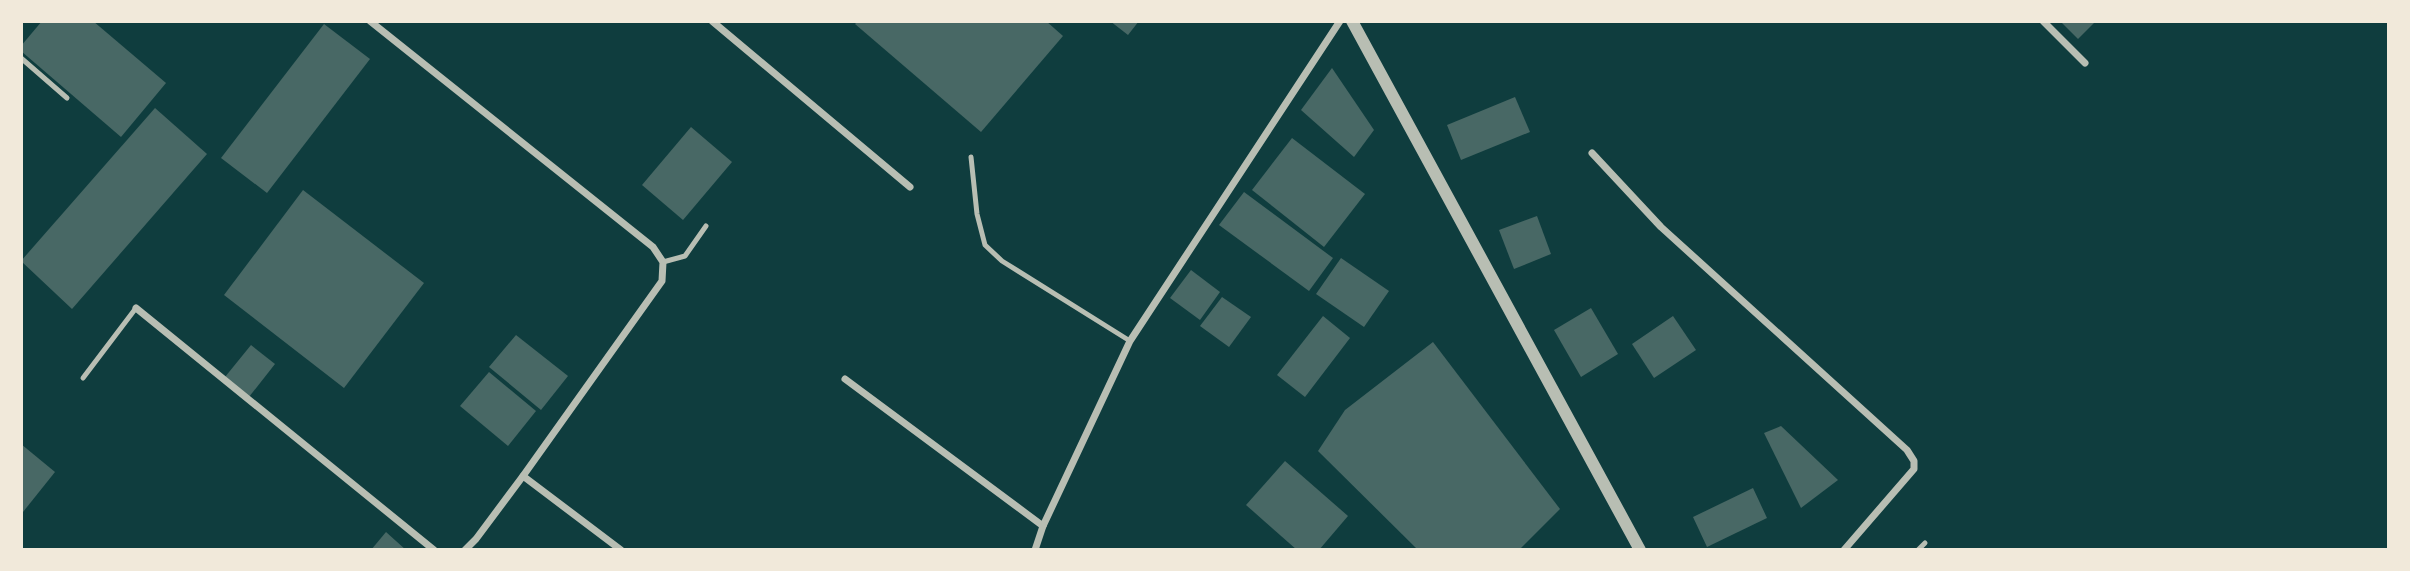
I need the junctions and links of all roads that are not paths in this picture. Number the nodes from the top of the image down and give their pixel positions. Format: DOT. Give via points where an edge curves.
graph roads {
  1 [pos="370,21"];
  2 [pos="712,21"];
  3 [pos="1340,21"];
  4 [pos="1352,21"];
  5 [pos="2043,21"];
  6 [pos="21,58"];
  7 [pos="2085,63"];
  8 [pos="67,98"];
  9 [pos="1592,153"];
  10 [pos="971,157"];
  11 [pos="910,187"];
  12 [pos="706,226"];
  13 [pos="663,262"];
  14 [pos="136,308"];
  15 [pos="1130,341"];
  16 [pos="83,378"];
  17 [pos="845,379"];
  18 [pos="523,476"];
  19 [pos="1043,526"];
  20 [pos="1924,542"];
  21 [pos="434,550"];
  22 [pos="465,550"];
  23 [pos="621,550"];
  24 [pos="1035,550"];
  25 [pos="1640,550"];
  26 [pos="1844,550"];
  27 [pos="1918,550"];
  1 -- 13 [label="street" via="653,247"];
  2 -- 11 [label="street"];
  3 -- 15 [label="street"];
  4 -- 25 [label="street"];
  5 -- 7 [label="street"];
  6 -- 8 [label="lane"];
  9 -- 26 [label="street" via="1661,228 1908,450 1914,469"];
  10 -- 15 [label="lane" via="985,245 1002,261"];
  12 -- 13 [label="lane" via="685,256"];
  13 -- 18 [label="street" via="662,281"];
  14 -- 16 [label="lane"];
  14 -- 21 [label="street"];
  15 -- 19 [label="street"];
  17 -- 19 [label="street"];
  18 -- 22 [label="street"];
  18 -- 23 [label="street"];
  19 -- 24 [label="street"];
  20 -- 27 [label="lane"];
}
